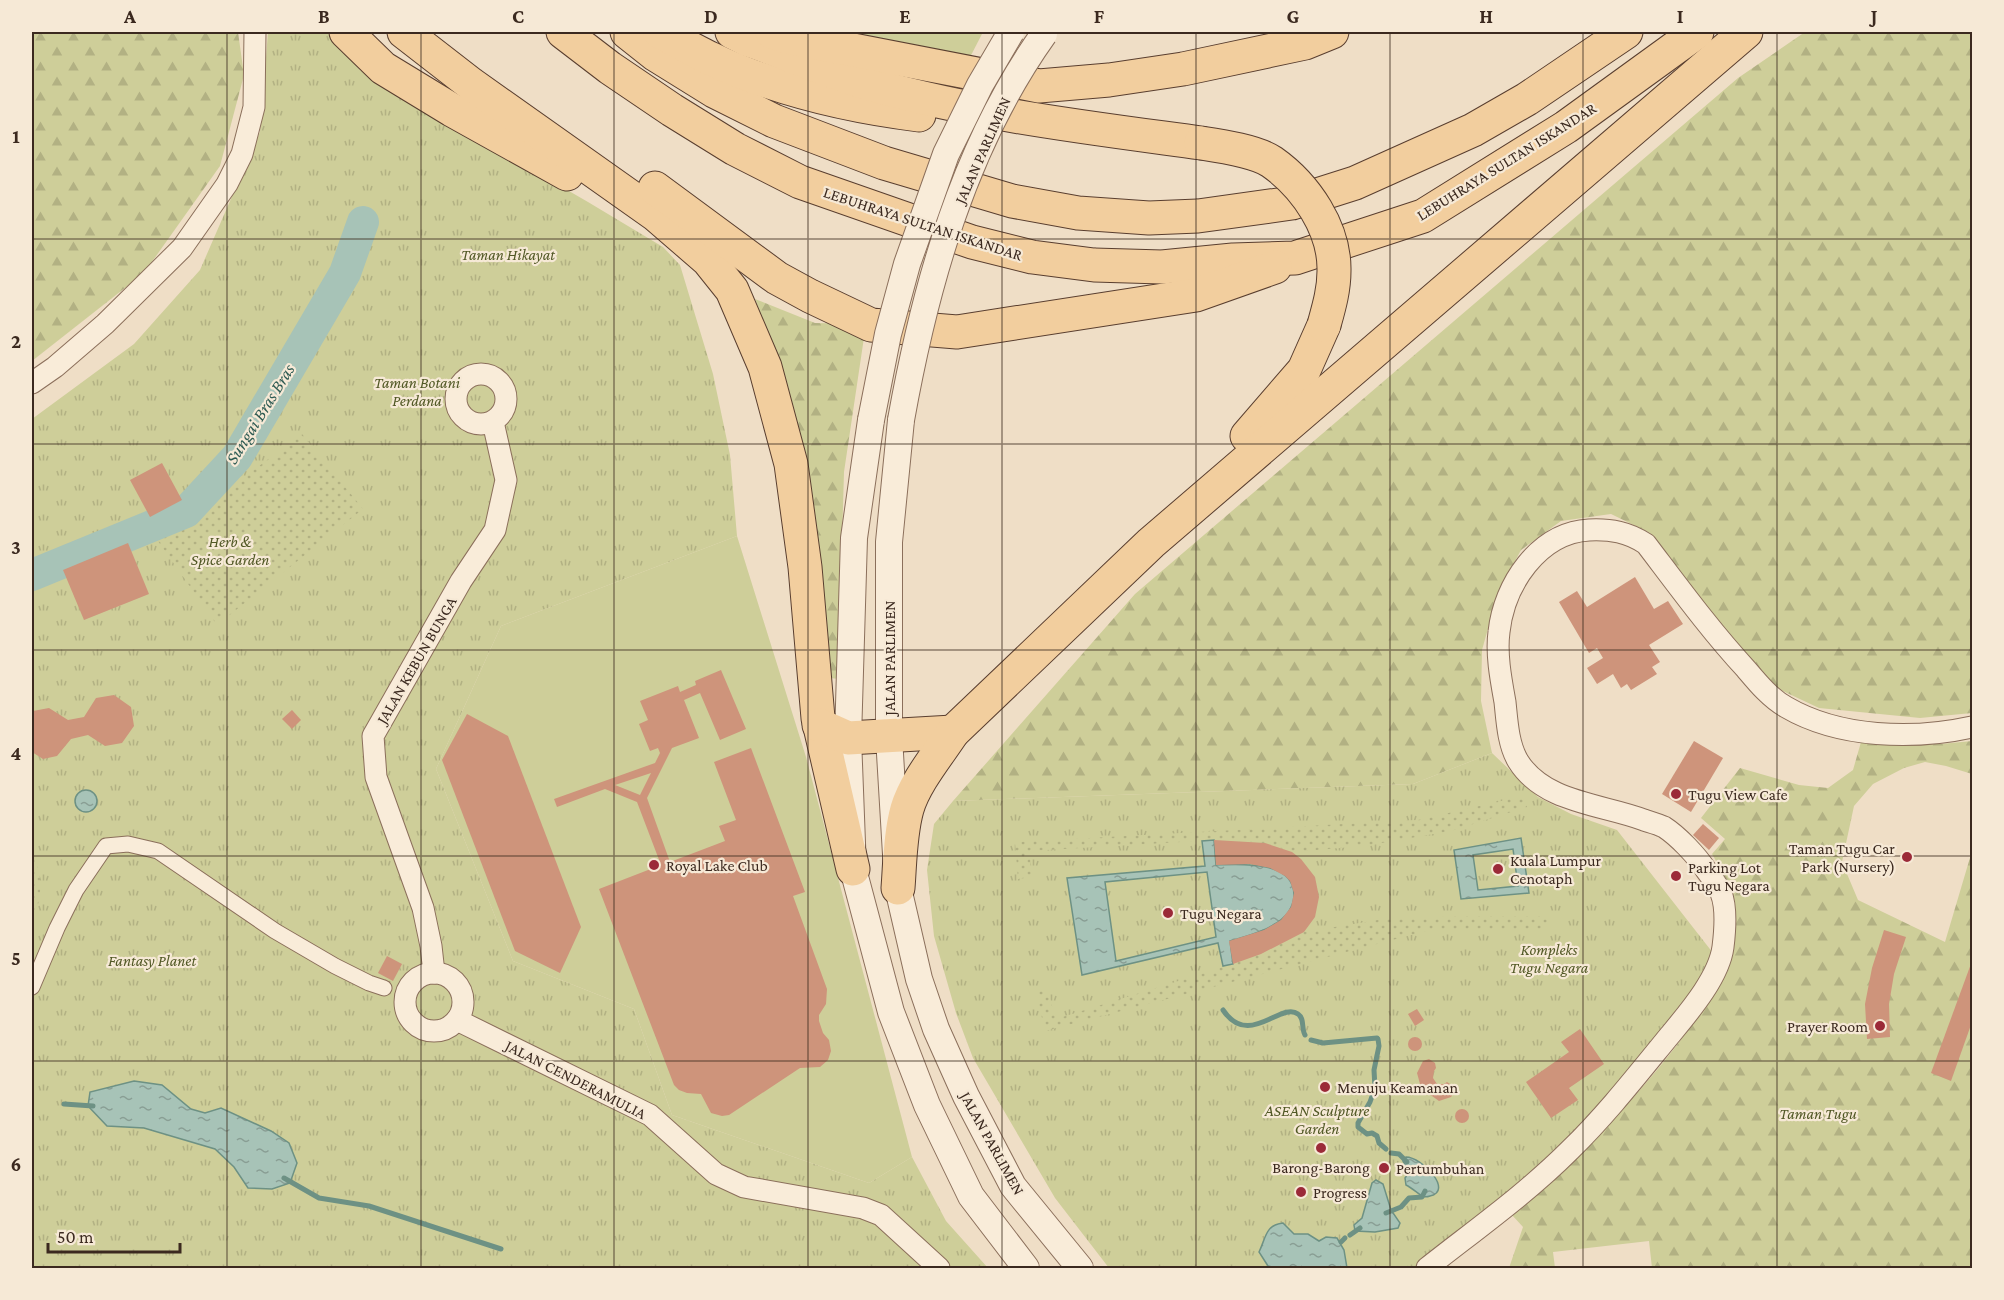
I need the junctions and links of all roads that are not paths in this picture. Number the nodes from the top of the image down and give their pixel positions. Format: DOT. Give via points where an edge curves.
graph roads {
  1 [pos="255,32"];
  2 [pos="346,32"];
  3 [pos="404,32"];
  4 [pos="563,32"];
  5 [pos="627,32"];
  6 [pos="660,32"];
  7 [pos="732,32"];
  8 [pos="772,32"];
  9 [pos="1011,32"];
  10 [pos="1332,32"];
  11 [pos="1585,32"];
  12 [pos="1626,32"];
  13 [pos="1697,32"];
  14 [pos="1746,32"];
  15 [pos="1045,33"];
  16 [pos="471,84"];
  17 [pos="1068,125"];
  18 [pos="1354,183"];
  19 [pos="656,214"];
  20 [pos="1295,258"];
  21 [pos="32,383"];
  22 [pos="493,422"];
  23 [pos="854,537"];
  24 [pos="889,542"];
  25 [pos="1151,543"];
  26 [pos="1972,728"];
  27 [pos="833,732"];
  28 [pos="953,732"];
  29 [pos="889,737"];
  30 [pos="853,869"];
  31 [pos="898,888"];
  32 [pos="434,974"];
  33 [pos="32,987"];
  34 [pos="384,988"];
  35 [pos="457,1020"];
  36 [pos="939,1269"];
  37 [pos="1026,1269"];
  38 [pos="1080,1269"];
  39 [pos="1427,1269"];
  1 -- 21 [label="street" via="254,107 242,154 227,184 182,248 105,324"];
  2 -- 19 [label="main road" via="383,68 452,110 589,186"];
  3 -- 16 [label="main road"];
  4 -- 20 [label="main road, LEBUHRAYA SULTAN ISKANDAR" via="609,68 744,154 800,182 972,242 1032,257 1094,265 1162,267"];
  5 -- 18 [label="main road" via="714,91 774,121 884,163 1012,201 1078,213 1149,218 1198,216 1292,203"];
  6 -- 17 [label="main road" via="750,76 817,97 885,111 980,123"];
  7 -- 17 [label="main road" via="871,85 966,108"];
  8 -- 10 [label="main road" via="1039,86 1183,69 1305,43"];
  9 -- 23 [label="street, JALAN PARLIMEN, bridge" via="946,154 904,274 871,420"];
  11 -- 18 [label="main road" via="1538,72"];
  12 -- 18 [label="main road" via="1527,99 1473,130"];
  13 -- 20 [label="main road, LEBUHRAYA SULTAN ISKANDAR" via="1566,127 1424,216"];
  14 -- 25 [label="main road"];
  15 -- 24 [label="street, JALAN PARLIMEN, bridge" via="1021,66 969,172 932,279 901,420"];
  16 -- 19 [label="main road"];
  16 -- 20 [label="main road" via="657,189 777,278 871,325 957,332 1196,295"];
  17 -- 25 [label="main road, bridge" via="1234,148 1271,161 1303,191 1321,218 1329,240 1334,269 1332,295 1324,326 1304,370"];
  19 -- 27 [label="main road" via="708,260 732,290 765,367 791,464"];
  22 -- 32 [label="street, JALAN KEBUN BUNGA" via="506,480 495,530 461,581 373,736 376,777 423,909"];
  23 -- 24 [label="street"];
  23 -- 27 [label="street, JALAN PARLIMEN"];
  24 -- 29 [label="street, JALAN PARLIMEN"];
  25 -- 28 [label="main road"];
  26 -- 39 [label="street" via="1915,735 1876,734 1814,721 1784,706 1724,645 1646,544 1630,534 1605,529 1579,531 1550,542 1527,563 1517,577 1499,632 1509,735 1518,760 1556,794 1664,827 1699,858 1721,893 1725,914 1723,950 1693,1006 1571,1150 1529,1189"];
  27 -- 29 [label="main road"];
  27 -- 30 [label="main road"];
  28 -- 29 [label="main road"];
  28 -- 31 [label="main road" via="927,769 908,807"];
  29 -- 31 [label="street, JALAN PARLIMEN"];
  30 -- 37 [label="street" via="891,1012 927,1105 971,1196"];
  31 -- 38 [label="street, JALAN PARLIMEN" via="919,980 966,1096 1013,1186"];
  32 -- 35 [label="street" via="446,976 456,984 462,996"];
  32 -- 35 [label="street" via="416,979 410,986 405,1003 410,1018 421,1029 437,1031"];
  33 -- 34 [label="street" via="76,890 106,846 128,844 158,851 275,932"];
  35 -- 36 [label="street, JALAN CENDERAMULIA" via="650,1114 716,1174 744,1187 862,1208 881,1215"];
}
